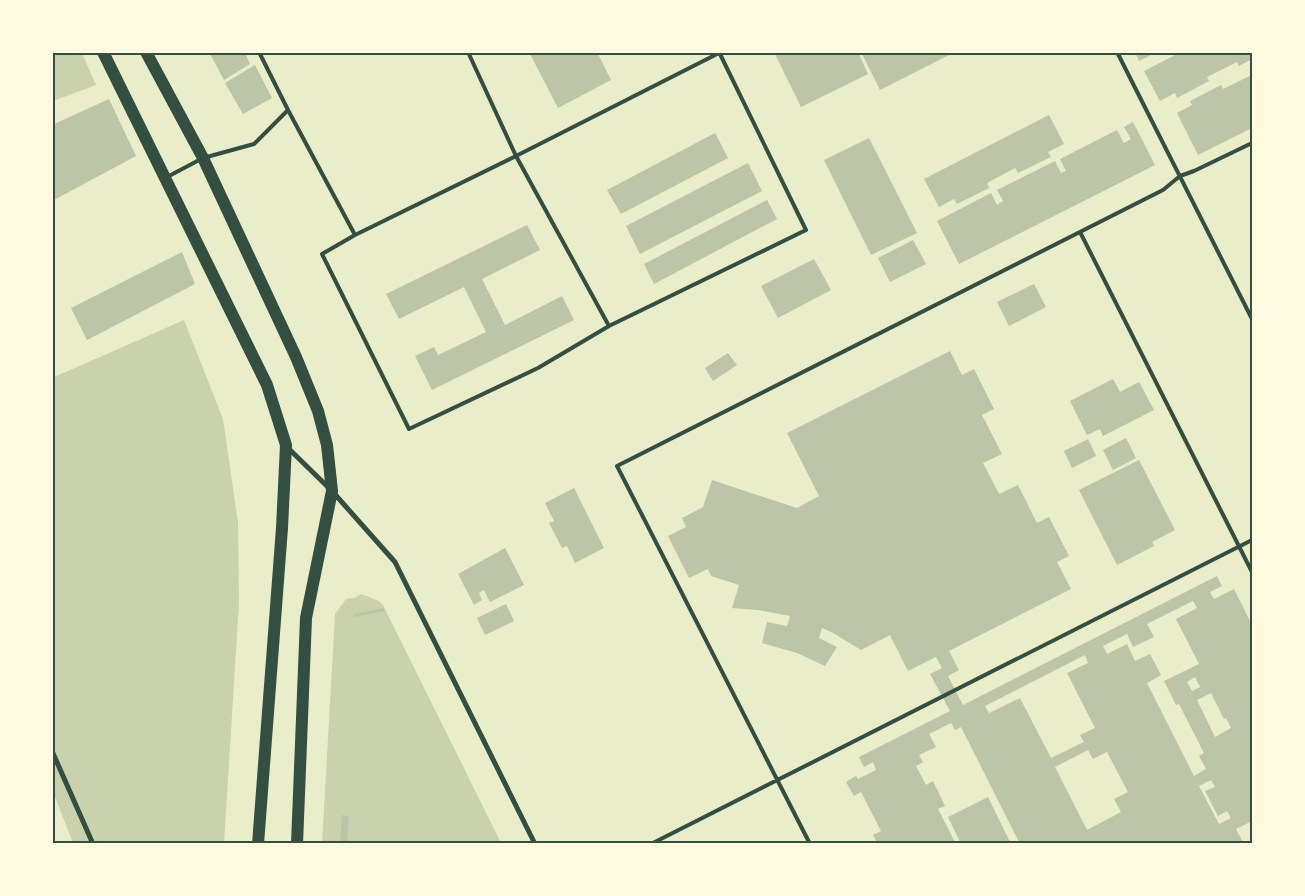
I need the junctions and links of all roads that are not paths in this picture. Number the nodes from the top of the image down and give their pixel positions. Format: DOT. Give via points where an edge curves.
graph roads {
  1 [pos="103,52"];
  2 [pos="146,52"];
  3 [pos="260,52"];
  4 [pos="468,52"];
  5 [pos="1117,52"];
  6 [pos="720,53"];
  7 [pos="288,110"];
  8 [pos="1252,143"];
  9 [pos="516,156"];
  10 [pos="204,158"];
  11 [pos="1180,176"];
  12 [pos="165,178"];
  13 [pos="1080,232"];
  14 [pos="355,235"];
  15 [pos="1252,319"];
  16 [pos="609,326"];
  17 [pos="286,445"];
  18 [pos="332,491"];
  19 [pos="1252,540"];
  20 [pos="1240,546"];
  21 [pos="1252,572"];
  22 [pos="52,751"];
  23 [pos="778,780"];
  24 [pos="93,844"];
  25 [pos="258,844"];
  26 [pos="297,844"];
  27 [pos="535,844"];
  28 [pos="651,844"];
  29 [pos="810,844"];
  1 -- 12 [label="main road"];
  2 -- 10 [label="main road"];
  3 -- 7 [label="lane"];
  4 -- 9 [label="lane"];
  5 -- 11 [label="lane"];
  6 -- 9 [label="lane"];
  6 -- 16 [label="lane" via="806,230"];
  7 -- 10 [label="lane" via="254,144"];
  7 -- 14 [label="lane"];
  8 -- 11 [label="lane"];
  9 -- 14 [label="lane"];
  9 -- 16 [label="lane"];
  10 -- 12 [label="lane"];
  10 -- 18 [label="main road" via="318,411 327,446"];
  11 -- 13 [label="lane" via="1163,190"];
  11 -- 15 [label="lane"];
  12 -- 17 [label="main road" via="267,385"];
  13 -- 20 [label="lane"];
  13 -- 23 [label="lane" via="618,466"];
  14 -- 16 [label="lane" via="322,254 410,429 538,368"];
  17 -- 18 [label="street"];
  17 -- 25 [label="main road"];
  18 -- 26 [label="main road" via="306,618"];
  18 -- 27 [label="street" via="395,562"];
  19 -- 20 [label="lane"];
  20 -- 21 [label="lane"];
  20 -- 23 [label="lane"];
  22 -- 24 [label="street"];
  23 -- 28 [label="lane"];
  23 -- 29 [label="lane"];
}
